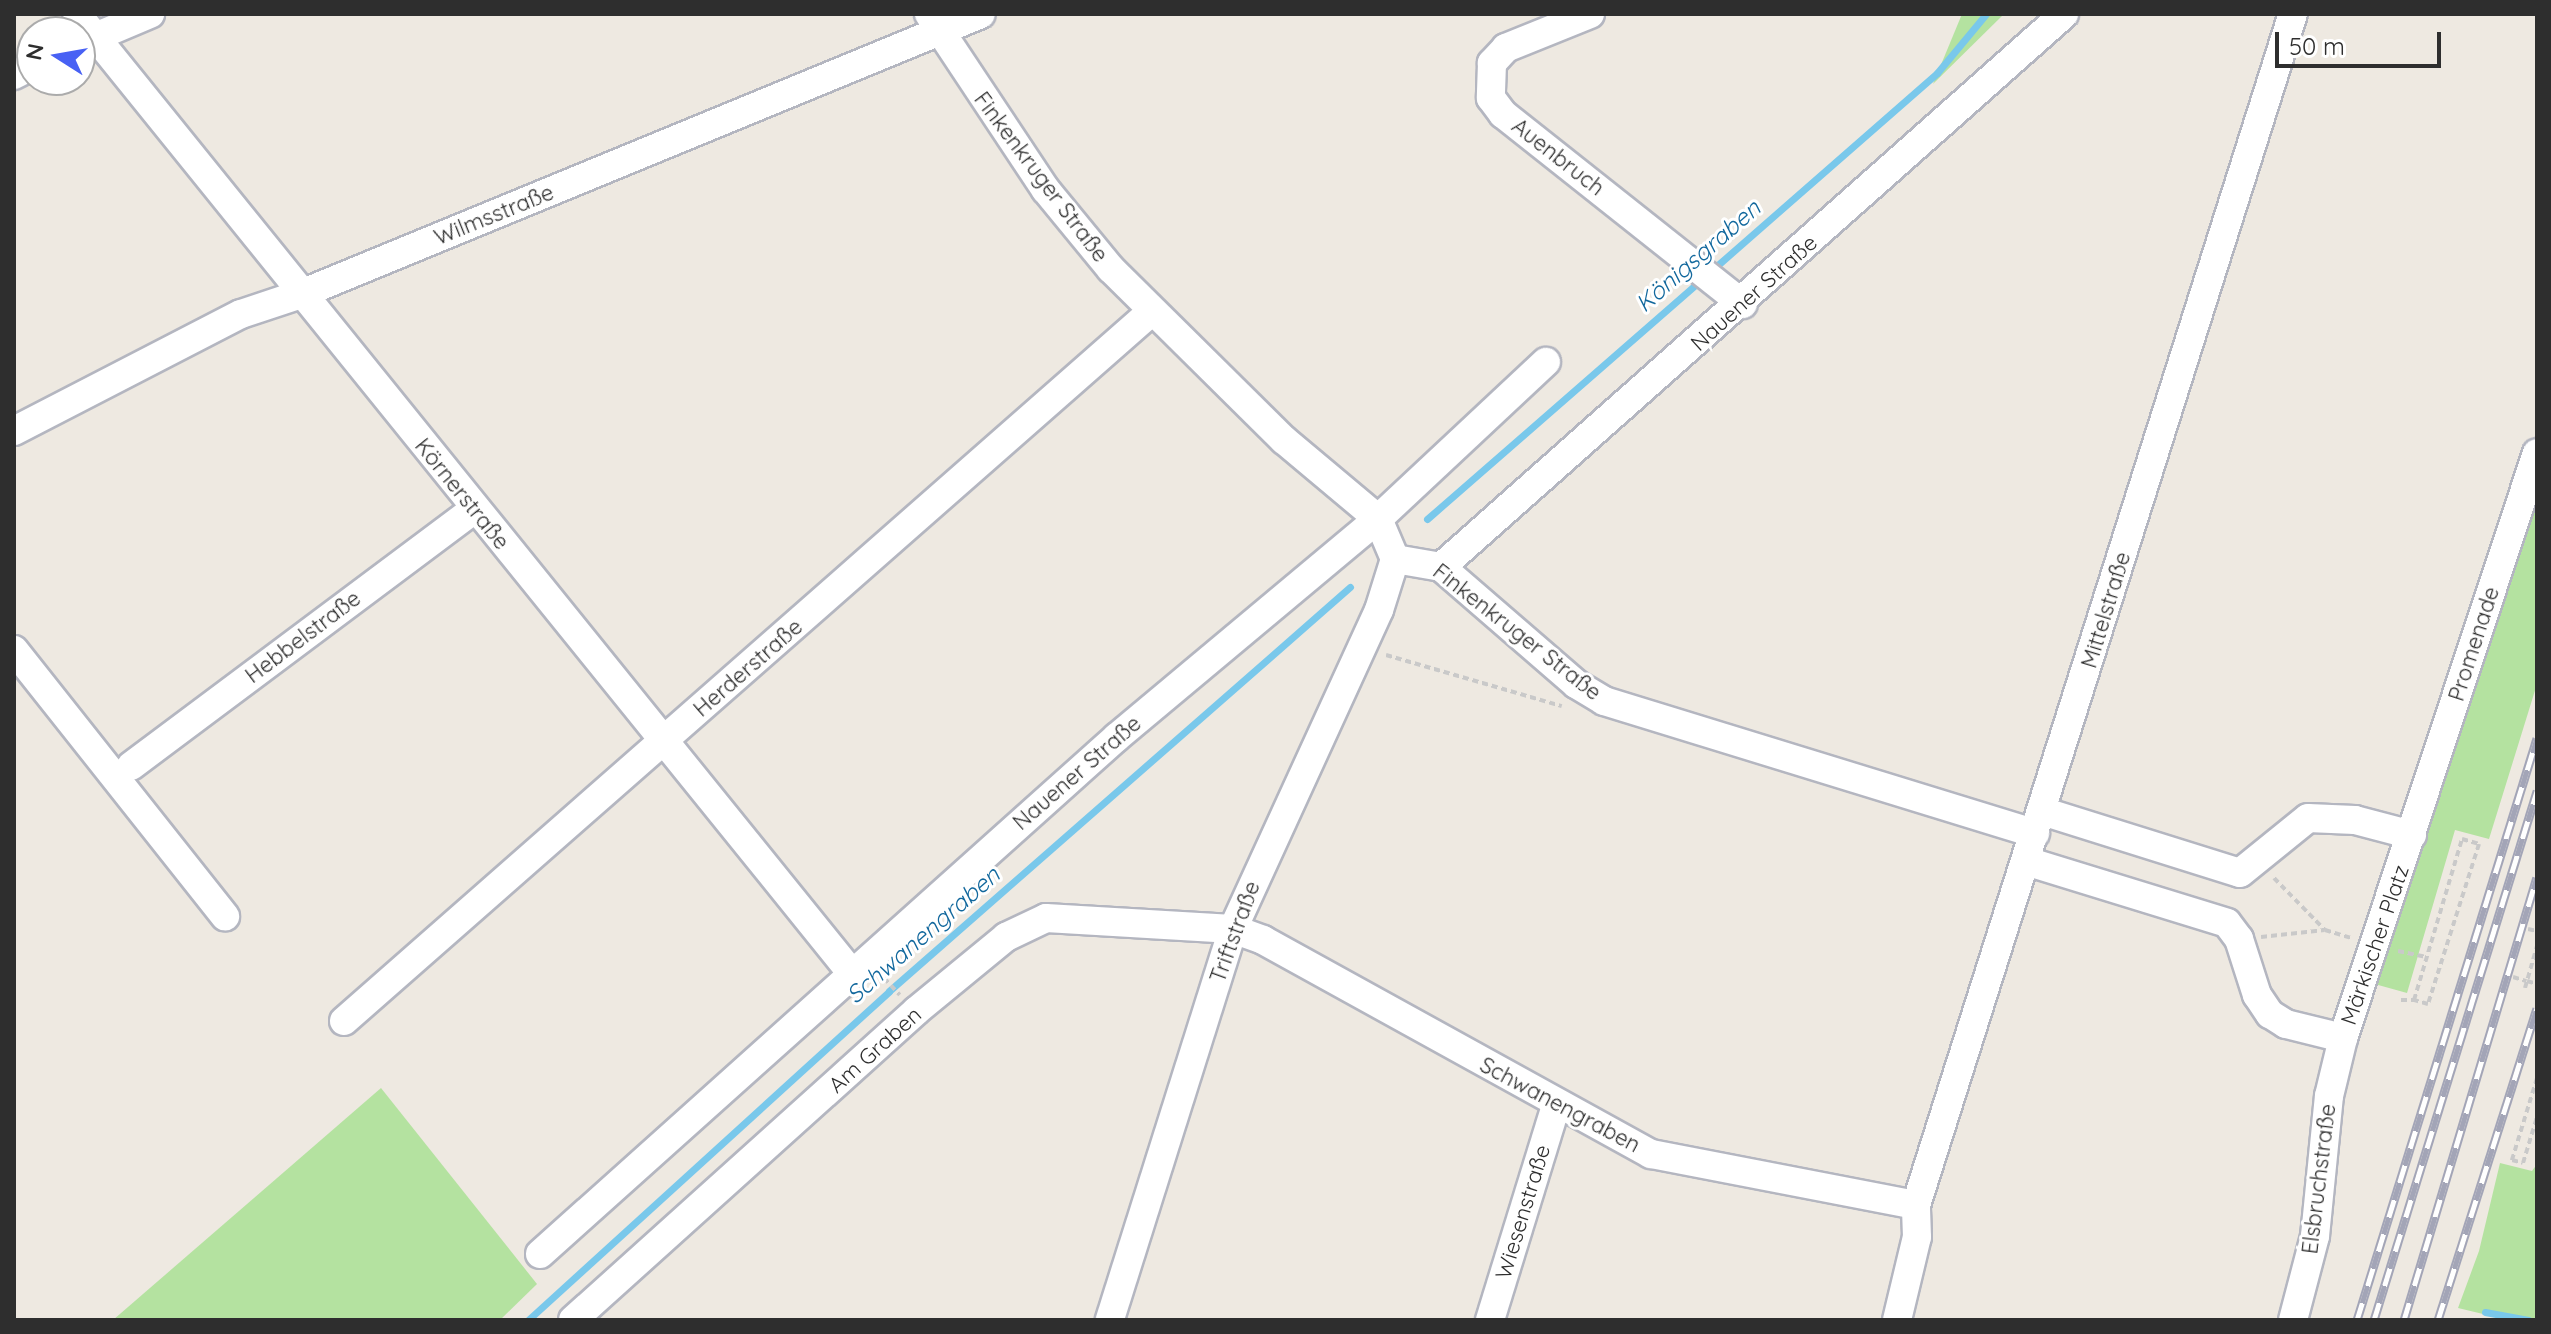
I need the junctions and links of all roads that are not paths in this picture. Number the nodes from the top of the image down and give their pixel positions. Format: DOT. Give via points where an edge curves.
graph roads {
  1 [pos="150,14"];
  2 [pos="981,14"];
  3 [pos="1590,14"];
  4 [pos="2064,14"];
  5 [pos="2293,14"];
  6 [pos="933,23"];
  7 [pos="96,37"];
  8 [pos="96,50"];
  9 [pos="301,294"];
  10 [pos="1743,304"];
  11 [pos="1150,313"];
  12 [pos="1546,362"];
  13 [pos="14,431"];
  14 [pos="2537,453"];
  15 [pos="475,509"];
  16 [pos="1378,519"];
  17 [pos="1395,559"];
  18 [pos="1441,567"];
  19 [pos="14,650"];
  20 [pos="663,742"];
  21 [pos="131,766"];
  22 [pos="2038,823"];
  23 [pos="2412,835"];
  24 [pos="2026,861"];
  25 [pos="2258,862"];
  26 [pos="225,916"];
  27 [pos="1233,929"];
  28 [pos="850,971"];
  29 [pos="344,1021"];
  30 [pos="2343,1038"];
  31 [pos="1556,1105"];
  32 [pos="1916,1205"];
  33 [pos="540,1254"];
  34 [pos="573,1320"];
  35 [pos="1110,1320"];
  36 [pos="1490,1320"];
  37 [pos="1897,1320"];
  38 [pos="2293,1320"];
  1 -- 7 [label="street"];
  2 -- 6 [label="street, Wilmsstraße"];
  3 -- 10 [label="street, Auenbruch" via="1506,48 1492,63 1491,98 1503,114"];
  4 -- 10 [label="street, Nauener Straße"];
  5 -- 22 [label="street, Mittelstraße"];
  6 -- 9 [label="street, Wilmsstraße"];
  6 -- 11 [label="street, Finkenkruger Straße" via="1046,190"];
  8 -- 9 [label="street, Körnerstraße"];
  9 -- 13 [label="street, Wilmsstraße" via="241,314"];
  9 -- 15 [label="street, Körnerstraße"];
  10 -- 18 [label="street, Nauener Straße"];
  11 -- 16 [label="street, Finkenkruger Straße" via="1284,440"];
  11 -- 20 [label="street, Herderstraße"];
  12 -- 16 [label="street, Nauener Straße"];
  14 -- 23 [label="street, Promenade"];
  15 -- 20 [label="street, Körnerstraße"];
  15 -- 21 [label="street, Hebbelstraße"];
  16 -- 17 [label="street, Finkenkruger Straße"];
  16 -- 28 [label="street, Nauener Straße" via="1117,737"];
  17 -- 18 [label="street, Finkenkruger Straße"];
  17 -- 27 [label="street, Triftstraße" via="1361,647"];
  18 -- 22 [label="street, Finkenkruger Straße" via="1576,684 1604,701"];
  19 -- 26 [label="street"];
  20 -- 28 [label="street, Körnerstraße"];
  20 -- 29 [label="street, Herderstraße"];
  22 -- 24 [label="street, Mittelstraße"];
  22 -- 25 [label="street, Finkenkruger Straße" via="2240,873"];
  23 -- 25 [label="street, Märkischer Platz" via="2333,818 2308,818"];
  23 -- 30 [label="street, Märkischer Platz"];
  24 -- 30 [label="street, Märkischer Platz" via="2227,923 2239,939 2257,995 2286,1024"];
  24 -- 32 [label="street, Mittelstraße"];
  27 -- 31 [label="street, Schwanengraben" via="1263,940"];
  27 -- 34 [label="street, Am Graben" via="1062,917 1046,918 1006,937"];
  27 -- 35 [label="street, Triftstraße"];
  28 -- 33 [label="street, Nauener Straße"];
  30 -- 38 [label="street, Elsbruchstraße" via="2329,1096 2315,1236"];
  31 -- 32 [label="street, Schwanengraben" via="1651,1154"];
  31 -- 36 [label="street, Wiesenstraße"];
  32 -- 37 [label="street, Mittelstraße" via="1917,1237"];
}
